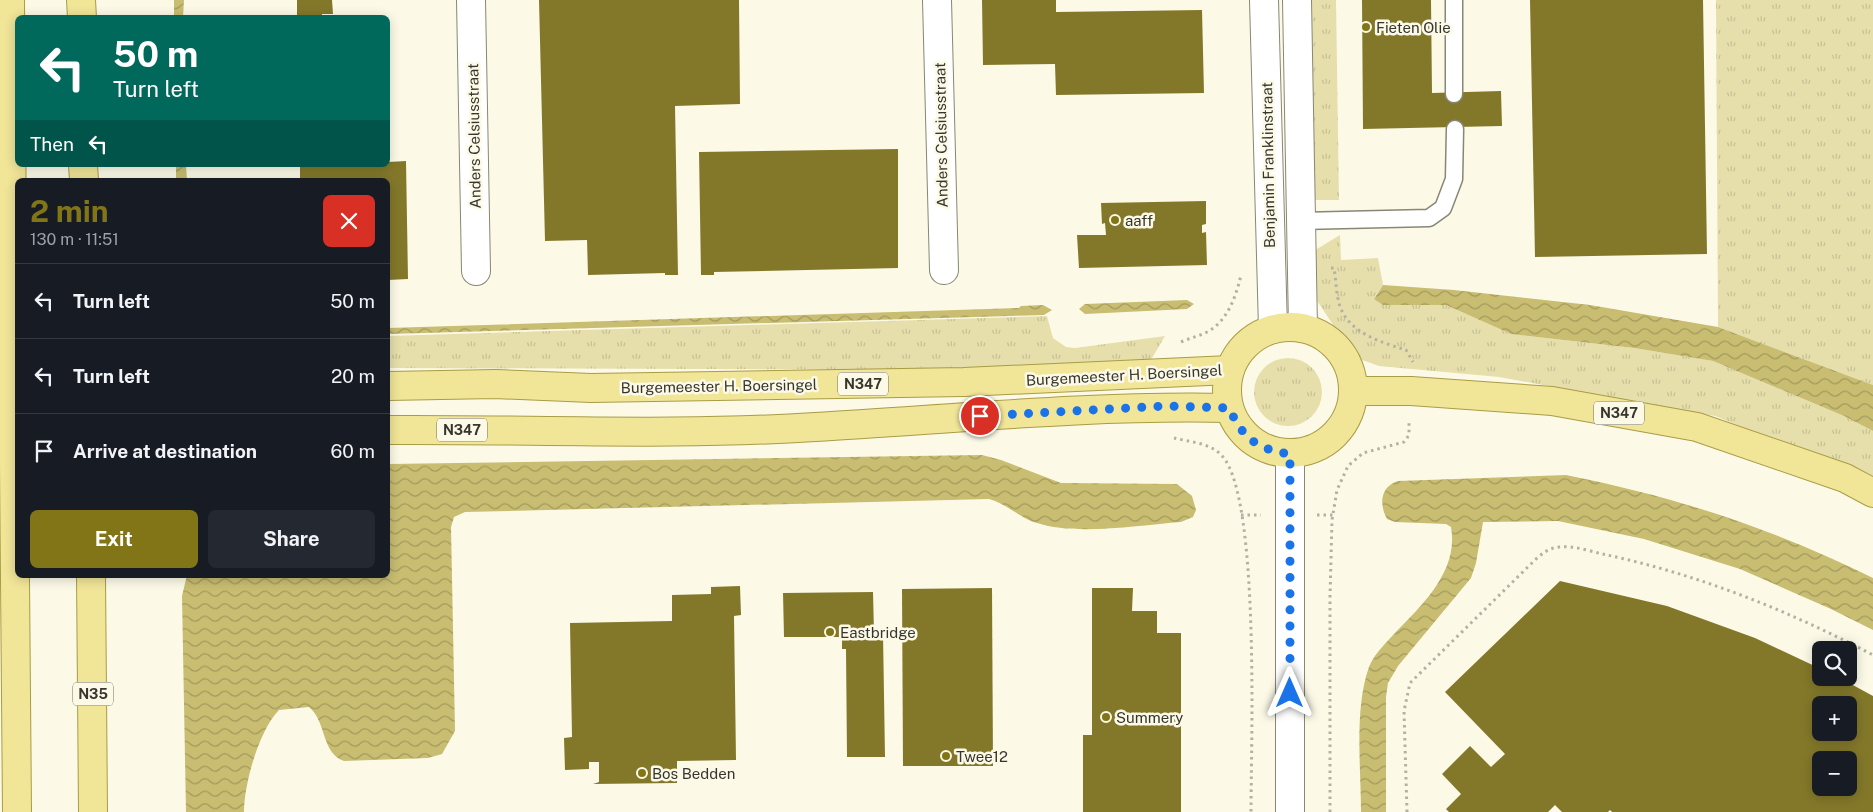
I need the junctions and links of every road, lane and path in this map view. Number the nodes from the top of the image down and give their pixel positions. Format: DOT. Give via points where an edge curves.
graph roads {
  1 [pos="10,0"];
  2 [pos="81,0"];
  3 [pos="471,0"];
  4 [pos="937,0"];
  5 [pos="1264,0"];
  6 [pos="1298,0"];
  7 [pos="1454,0"];
  8 [pos="82,15"];
  9 [pos="1454,94"];
  10 [pos="1455,129"];
  11 [pos="1300,221"];
  12 [pos="944,270"];
  13 [pos="476,271"];
  14 [pos="1304,328"];
  15 [pos="1273,329"];
  16 [pos="15,340"];
  17 [pos="1230,370"];
  18 [pos="390,386"];
  19 [pos="1354,391"];
  20 [pos="1229,408"];
  21 [pos="390,430"];
  22 [pos="1290,454"];
  23 [pos="1873,493"];
  24 [pos="17,578"];
  25 [pos="92,578"];
  26 [pos="1873,655"];
  27 [pos="17,812"];
  28 [pos="93,812"];
  29 [pos="1290,812"];
  30 [pos="1407,812"];
  1 -- 16 [label="main road" via="10,173"];
  2 -- 8 [label="main road"];
  3 -- 13 [label="street, Anders Celsiusstraat"];
  4 -- 12 [label="street, Anders Celsiusstraat"];
  5 -- 15 [label="street, Benjamin Franklinstraat"];
  6 -- 11 [label="street, Benjamin Franklinstraat"];
  7 -- 9 [label="lane"];
  10 -- 11 [label="lane" via="1454,180 1442,208 1429,218"];
  11 -- 14 [label="street, Benjamin Franklinstraat"];
  14 -- 15 [label="main road"];
  14 -- 19 [label="main road" via="1322,336 1338,349 1350,371"];
  15 -- 17 [label="main road" via="1250,341"];
  17 -- 18 [label="main road, Burgemeester H. Boersingel / N347" via="954,382 591,388 496,384"];
  17 -- 20 [label="main road" via="1226,389"];
  19 -- 22 [label="main road" via="1344,423 1331,439 1314,449"];
  19 -- 23 [label="main road, N347" via="1411,391 1552,401 1697,427 1846,478"];
  20 -- 21 [label="main road, N347" via="1165,406 813,428"];
  20 -- 22 [label="main road" via="1238,427 1250,440 1269,451"];
  22 -- 29 [label="street"];
  24 -- 27 [label="main road"];
  25 -- 28 [label="main road, N35"];
  26 -- 30 [label="path" via="1797,617 1713,585 1647,564 1568,547 1552,548 1536,559 1410,683 1404,711"];
}
